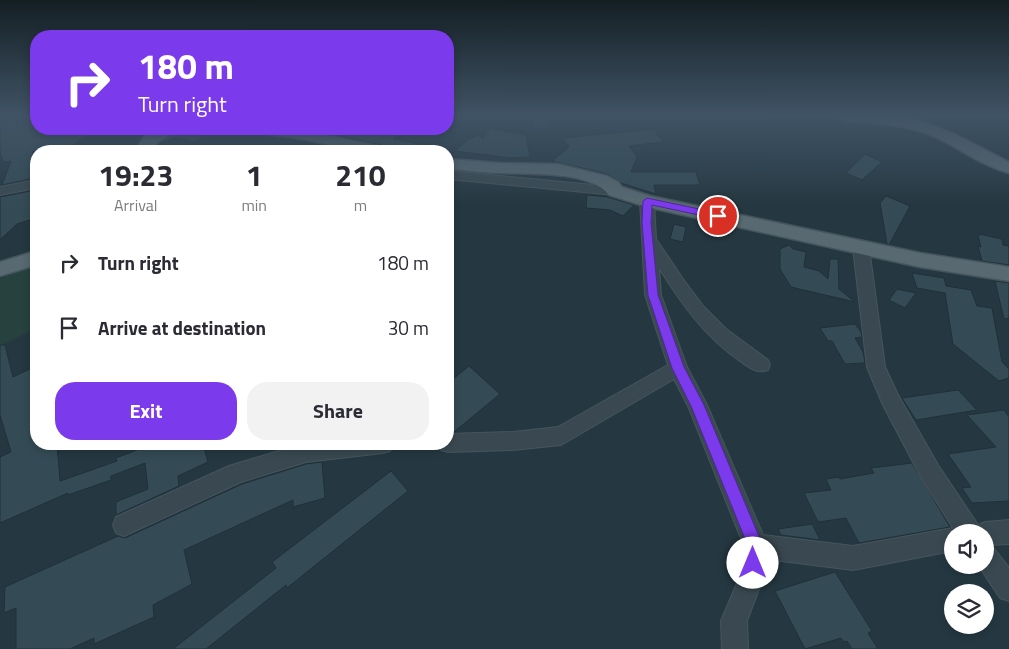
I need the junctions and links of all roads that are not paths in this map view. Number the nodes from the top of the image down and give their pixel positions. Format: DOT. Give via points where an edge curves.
graph roads {
  1 [pos="966,146"];
  2 [pos="454,164"];
  3 [pos="1009,168"];
  4 [pos="454,176"];
  5 [pos="30,185"];
  6 [pos="616,191"];
  7 [pos="0,192"];
  8 [pos="647,201"];
  9 [pos="648,240"];
  10 [pos="860,248"];
  11 [pos="30,260"];
  12 [pos="0,269"];
  13 [pos="1009,274"];
  14 [pos="761,365"];
  15 [pos="678,368"];
  16 [pos="454,443"];
  17 [pos="325,450"];
  18 [pos="964,524"];
  19 [pos="124,525"];
  20 [pos="1009,532"];
  21 [pos="994,533"];
  22 [pos="944,541"];
  23 [pos="756,546"];
  24 [pos="994,568"];
  25 [pos="1009,589"];
  26 [pos="735,649"];
  1 -- 3 [label="main road"];
  2 -- 6 [label="main road" via="558,169 600,180"];
  4 -- 6 [label="street"];
  5 -- 7 [label="street"];
  6 -- 8 [label="main road"];
  8 -- 9 [label="street"];
  8 -- 10 [label="main road"];
  9 -- 14 [label="street" via="710,325"];
  9 -- 15 [label="street" via="653,295"];
  10 -- 13 [label="main road"];
  10 -- 18 [label="street" via="876,367 930,472"];
  11 -- 12 [label="main road"];
  15 -- 16 [label="street" via="561,436"];
  15 -- 23 [label="street" via="697,405"];
  17 -- 19 [label="street" via="306,452 237,473"];
  20 -- 21 [label="street"];
  22 -- 23 [label="street" via="853,558"];
  23 -- 26 [label="street" via="750,580 734,622"];
  24 -- 25 [label="street"];
}
